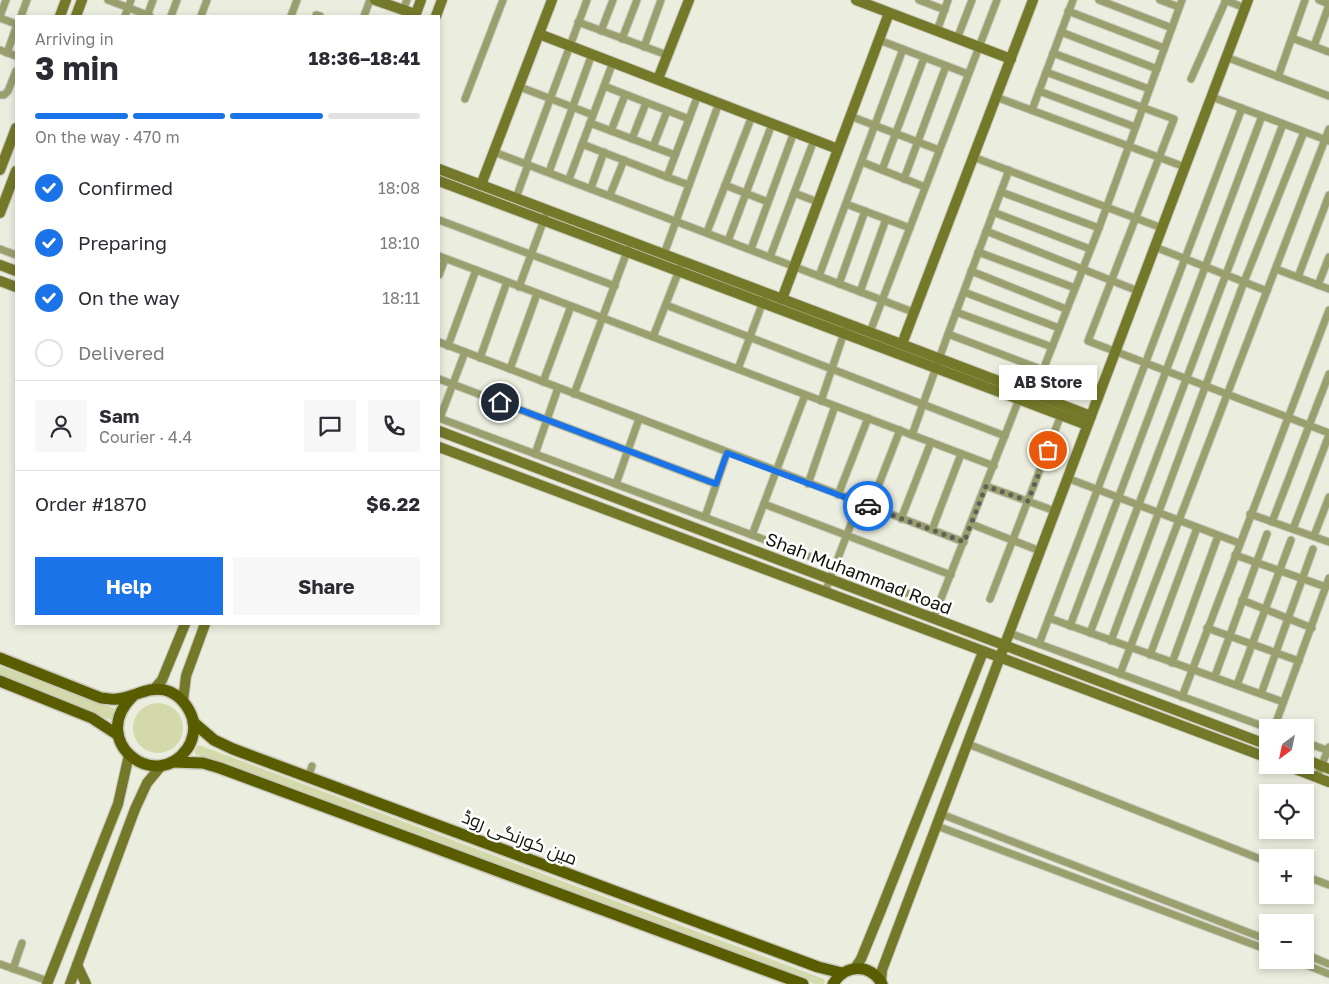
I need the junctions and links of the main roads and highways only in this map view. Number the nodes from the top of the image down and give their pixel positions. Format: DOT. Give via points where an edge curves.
graph roads {
  1 [pos="0,658"];
  2 [pos="0,681"];
  3 [pos="133,696"];
  4 [pos="193,722"];
  5 [pos="118,735"];
  6 [pos="168,763"];
  7 [pos="842,972"];
  8 [pos="882,983"];
  9 [pos="803,984"];
  10 [pos="832,984"];
  1 -- 3 [label="main road" via="101,698 116,700"];
  2 -- 5 [label="main road" via="92,718"];
  3 -- 4 [label="main road" via="154,689 170,692 190,710"];
  3 -- 5 [label="main road" via="119,713"];
  4 -- 6 [label="main road" via="190,745 183,754"];
  4 -- 7 [label="main road, مین کورنگی روڈ" via="233,749 310,771 711,922 818,967"];
  5 -- 6 [label="main road" via="129,755 144,764"];
  6 -- 9 [label="main road" via="203,763 220,768"];
  7 -- 8 [label="main road" via="855,968 870,971"];
  7 -- 10 [label="main road"];
}
